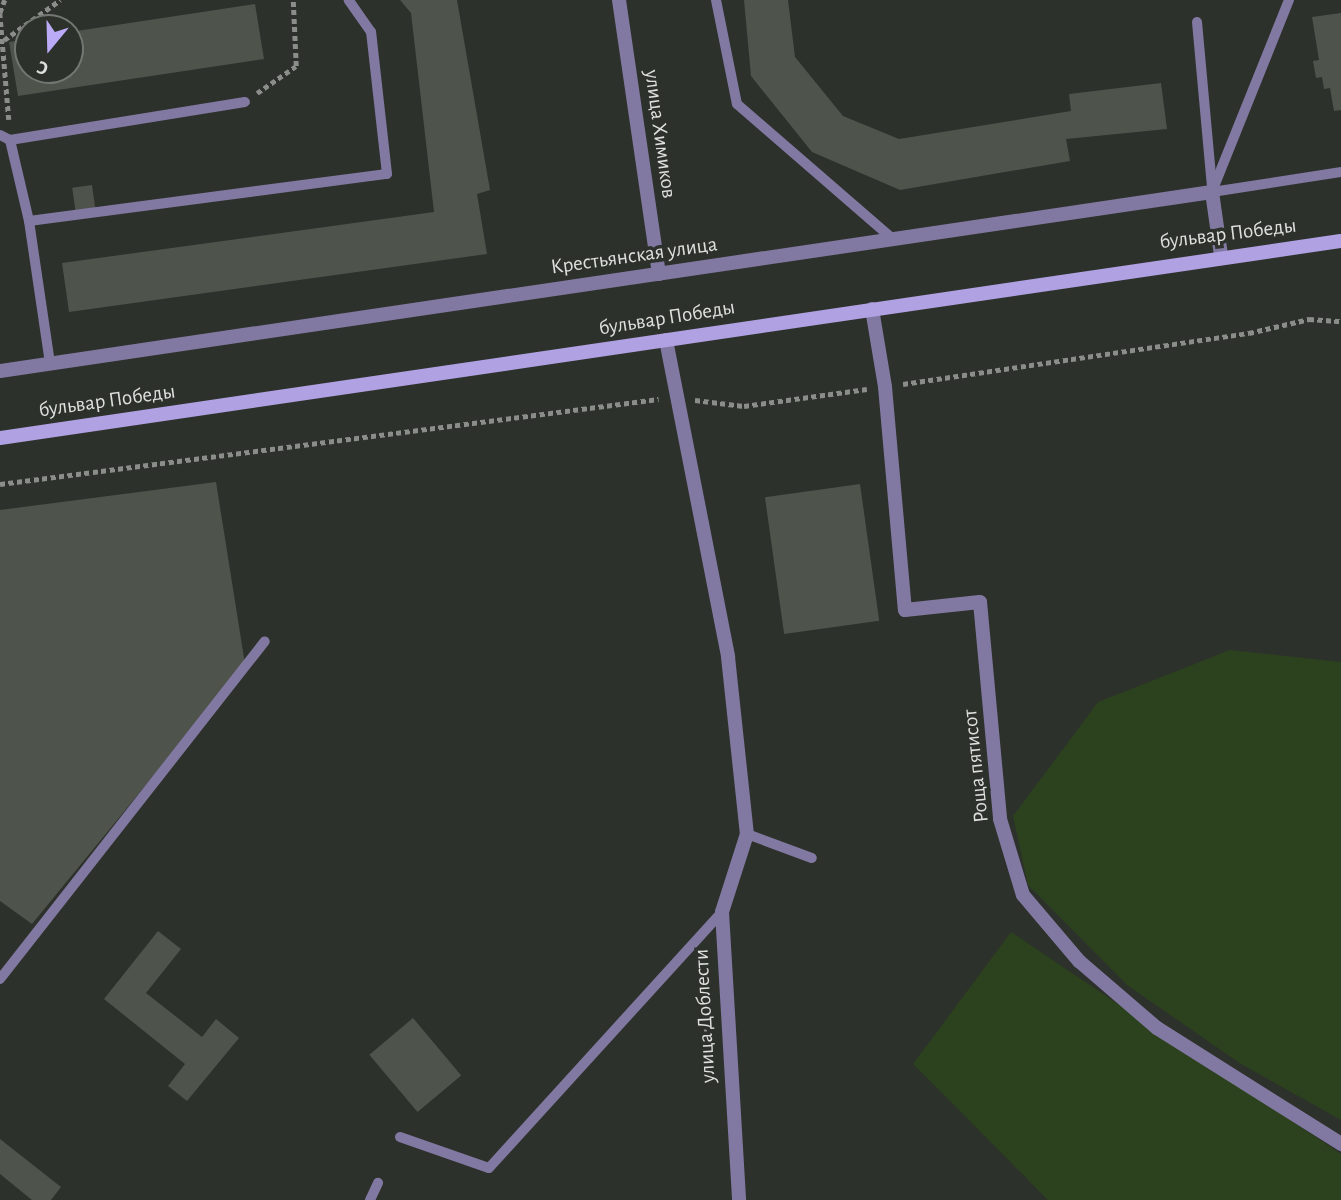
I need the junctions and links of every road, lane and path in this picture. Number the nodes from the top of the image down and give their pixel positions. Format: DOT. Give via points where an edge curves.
graph roads {
  1 [pos="5,0"];
  2 [pos="60,0"];
  3 [pos="293,0"];
  4 [pos="349,0"];
  5 [pos="619,0"];
  6 [pos="716,0"];
  7 [pos="1289,0"];
  8 [pos="1198,22"];
  9 [pos="3,41"];
  10 [pos="245,102"];
  11 [pos="0,135"];
  12 [pos="10,140"];
  13 [pos="1341,172"];
  14 [pos="1212,192"];
  15 [pos="29,222"];
  16 [pos="893,239"];
  17 [pos="1341,241"];
  18 [pos="1221,255"];
  19 [pos="659,274"];
  20 [pos="872,309"];
  21 [pos="1341,321"];
  22 [pos="666,340"];
  23 [pos="50,363"];
  24 [pos="0,371"];
  25 [pos="885,387"];
  26 [pos="677,398"];
  27 [pos="0,438"];
  28 [pos="0,484"];
  29 [pos="265,641"];
  30 [pos="747,834"];
  31 [pos="812,858"];
  32 [pos="722,912"];
  33 [pos="0,979"];
  34 [pos="400,1137"];
  35 [pos="1341,1144"];
  36 [pos="378,1183"];
  37 [pos="370,1200"];
  38 [pos="739,1200"];
  1 -- 9 [label="path"];
  2 -- 9 [label="path"];
  3 -- 10 [label="path" via="296,66"];
  4 -- 15 [label="lane" via="370,32 387,173"];
  5 -- 19 [label="street, улица Химиков"];
  6 -- 16 [label="lane" via="737,104"];
  7 -- 14 [label="lane"];
  8 -- 14 [label="lane"];
  9 -- 12 [label="path"];
  10 -- 12 [label="lane"];
  11 -- 12 [label="lane"];
  12 -- 15 [label="lane"];
  13 -- 14 [label="lane"];
  14 -- 16 [label="street, Крестьянская улица"];
  14 -- 18 [label="street"];
  15 -- 23 [label="lane"];
  16 -- 19 [label="street, Крестьянская улица"];
  17 -- 18 [label="street, бульвар Победы"];
  18 -- 20 [label="street, бульвар Победы"];
  19 -- 23 [label="street, Крестьянская улица"];
  20 -- 22 [label="street, бульвар Победы"];
  20 -- 25 [label="street, Роща пятисот"];
  21 -- 25 [label="path" via="1309,319 1249,333"];
  22 -- 26 [label="street"];
  22 -- 27 [label="street, бульвар Победы"];
  23 -- 24 [label="street, Крестьянская улица"];
  25 -- 26 [label="path" via="744,405"];
  25 -- 35 [label="street, Роща пятисот" via="905,610 980,602 1000,819 1023,895 1079,961 1157,1028"];
  26 -- 28 [label="path" via="610,402"];
  26 -- 30 [label="street" via="728,657"];
  29 -- 33 [label="lane"];
  30 -- 31 [label="lane"];
  30 -- 32 [label="street, улица Доблести"];
  32 -- 34 [label="lane" via="489,1168"];
  32 -- 38 [label="street, улица Доблести"];
  36 -- 37 [label="lane"];
}
